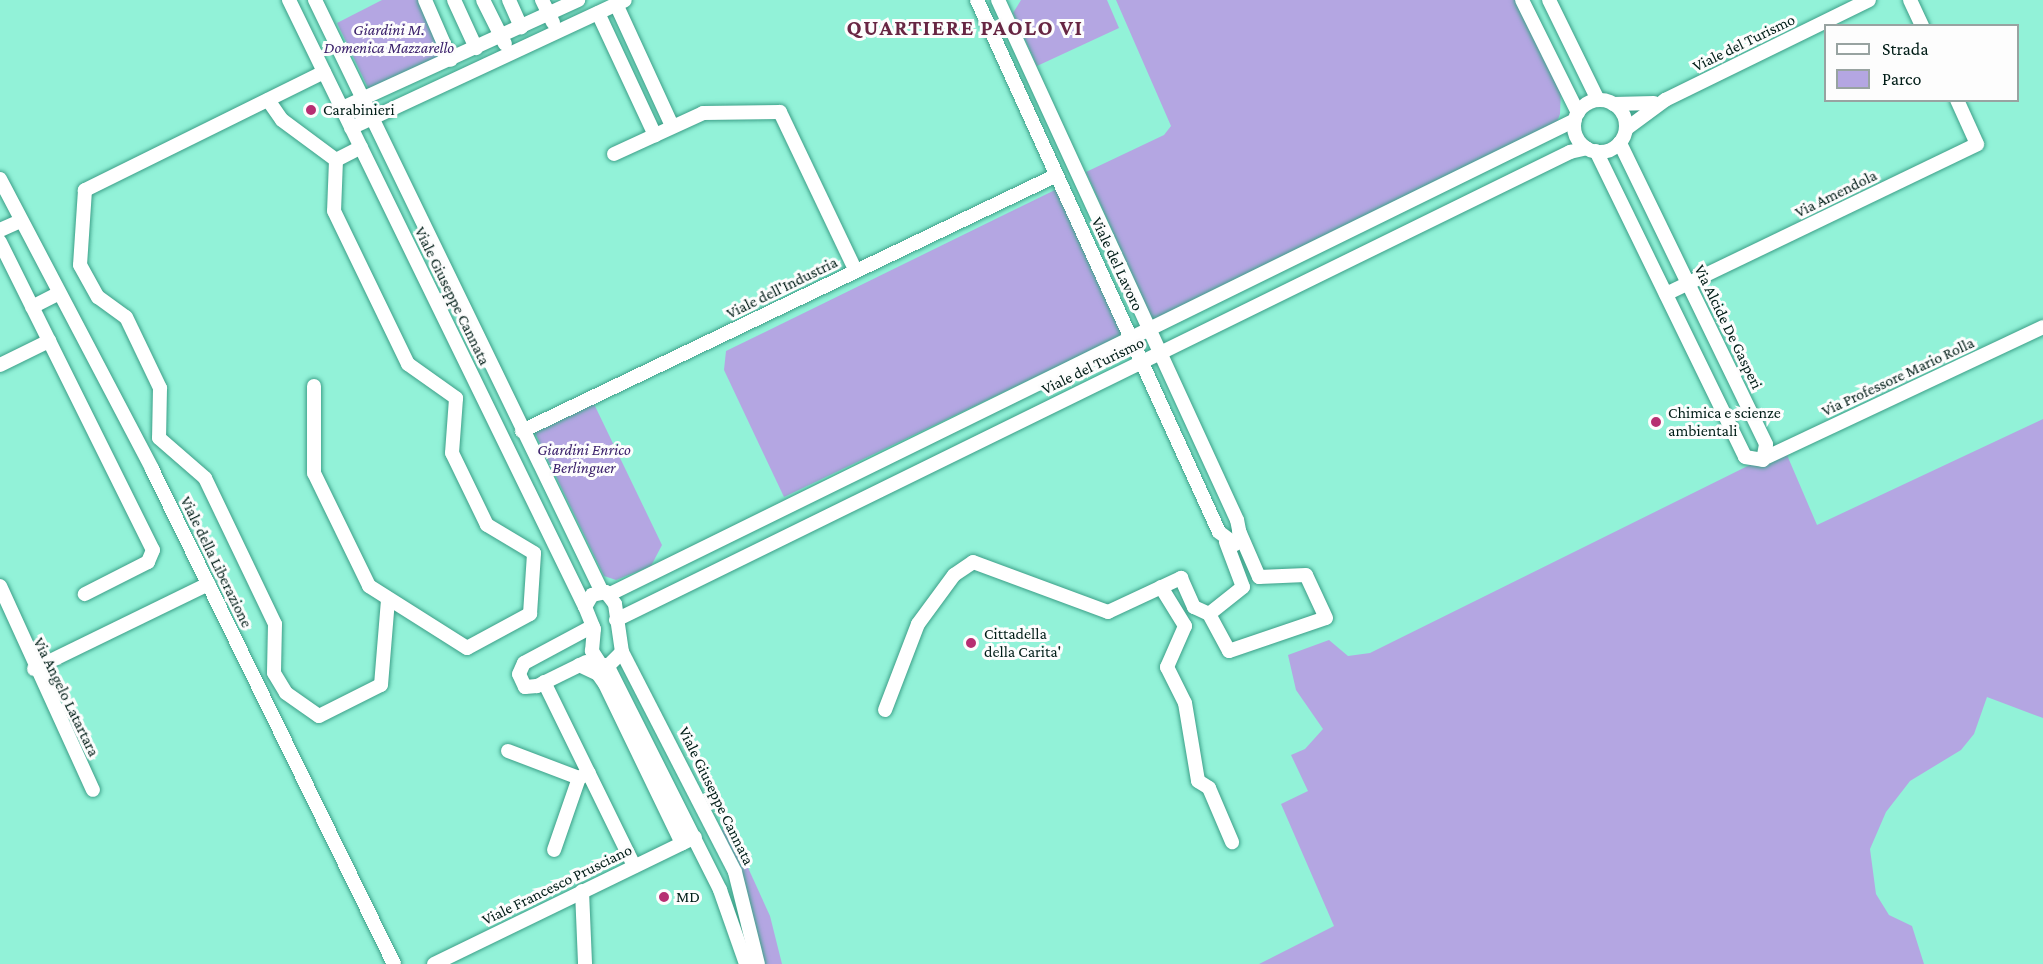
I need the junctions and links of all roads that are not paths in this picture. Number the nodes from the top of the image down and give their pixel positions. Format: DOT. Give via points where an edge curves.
graph roads {
  1 [pos="289,0"];
  2 [pos="315,0"];
  3 [pos="424,0"];
  4 [pos="454,0"];
  5 [pos="483,0"];
  6 [pos="509,0"];
  7 [pos="542,0"];
  8 [pos="578,0"];
  9 [pos="977,0"];
  10 [pos="998,0"];
  11 [pos="1522,0"];
  12 [pos="1549,0"];
  13 [pos="1869,0"];
  14 [pos="1910,0"];
  15 [pos="620,2"];
  16 [pos="598,13"];
  17 [pos="548,14"];
  18 [pos="1921,24"];
  19 [pos="521,27"];
  20 [pos="557,32"];
  21 [pos="501,36"];
  22 [pos="476,48"];
  23 [pos="509,54"];
  24 [pos="451,60"];
  25 [pos="324,72"];
  26 [pos="363,99"];
  27 [pos="268,100"];
  28 [pos="1598,100"];
  29 [pos="1665,100"];
  30 [pos="1958,102"];
  31 [pos="1613,104"];
  32 [pos="342,108"];
  33 [pos="1576,117"];
  34 [pos="372,118"];
  35 [pos="672,126"];
  36 [pos="351,128"];
  37 [pos="1626,129"];
  38 [pos="655,135"];
  39 [pos="1620,143"];
  40 [pos="361,147"];
  41 [pos="1592,150"];
  42 [pos="614,154"];
  43 [pos="336,160"];
  44 [pos="1057,175"];
  45 [pos="0,179"];
  46 [pos="21,221"];
  47 [pos="0,230"];
  48 [pos="0,242"];
  49 [pos="856,271"];
  50 [pos="1688,283"];
  51 [pos="57,294"];
  52 [pos="1666,294"];
  53 [pos="32,307"];
  54 [pos="2043,327"];
  55 [pos="1150,331"];
  56 [pos="1133,339"];
  57 [pos="49,341"];
  58 [pos="1159,352"];
  59 [pos="1143,359"];
  60 [pos="0,365"];
  61 [pos="314,386"];
  62 [pos="478,387"];
  63 [pos="456,398"];
  64 [pos="522,431"];
  65 [pos="934,436"];
  66 [pos="1767,457"];
  67 [pos="943,458"];
  68 [pos="1239,531"];
  69 [pos="728,538"];
  70 [pos="1226,542"];
  71 [pos="554,543"];
  72 [pos="534,553"];
  73 [pos="738,558"];
  74 [pos="208,584"];
  75 [pos="0,586"];
  76 [pos="1161,587"];
  77 [pos="605,593"];
  78 [pos="85,594"];
  79 [pos="388,600"];
  80 [pos="585,607"];
  81 [pos="1209,614"];
  82 [pos="616,620"];
  83 [pos="593,626"];
  84 [pos="622,652"];
  85 [pos="601,662"];
  86 [pos="579,665"];
  87 [pos="34,669"];
  88 [pos="278,680"];
  89 [pos="544,682"];
  90 [pos="259,689"];
  91 [pos="885,710"];
  92 [pos="508,752"];
  93 [pos="584,775"];
  94 [pos="93,790"];
  95 [pos="695,837"];
  96 [pos="1232,842"];
  97 [pos="682,843"];
  98 [pos="554,850"];
  99 [pos="634,866"];
  100 [pos="582,891"];
  101 [pos="454,959"];
  102 [pos="394,964"];
  103 [pos="434,964"];
  104 [pos="585,964"];
  105 [pos="746,964"];
  106 [pos="759,964"];
  1 -- 25 [label="street, Viale Giuseppe Cannata"];
  2 -- 26 [label="street, Viale Giuseppe Cannata"];
  3 -- 24 [label="street"];
  4 -- 22 [label="street"];
  5 -- 21 [label="street"];
  6 -- 19 [label="street"];
  7 -- 17 [label="street"];
  8 -- 17 [label="street"];
  9 -- 44 [label="street, Viale del Lavoro"];
  10 -- 55 [label="street, Viale del Lavoro"];
  11 -- 33 [label="street"];
  12 -- 28 [label="street"];
  13 -- 29 [label="street, Viale del Turismo"];
  14 -- 18 [label="street"];
  15 -- 16 [label="street"];
  15 -- 35 [label="street"];
  16 -- 20 [label="street"];
  16 -- 38 [label="street"];
  17 -- 19 [label="street"];
  17 -- 20 [label="street"];
  19 -- 21 [label="street"];
  20 -- 23 [label="street"];
  21 -- 22 [label="street"];
  21 -- 23 [label="street"];
  22 -- 24 [label="street"];
  23 -- 34 [label="street"];
  24 -- 26 [label="street"];
  25 -- 27 [label="street"];
  25 -- 32 [label="street, Viale Giuseppe Cannata"];
  26 -- 32 [label="street"];
  26 -- 34 [label="street, Viale Giuseppe Cannata"];
  27 -- 43 [label="street" via="282,120"];
  27 -- 88 [label="street" via="85,190 80,265 98,297 126,317 160,388 159,438 167,451 205,478 275,624"];
  28 -- 31 [label="street"];
  28 -- 33 [label="street"];
  29 -- 31 [label="street, Viale del Turismo" via="1636,107"];
  29 -- 37 [label="street, Viale del Turismo"];
  30 -- 50 [label="street, Via Amendola" via="1977,144"];
  31 -- 37 [label="street"];
  32 -- 36 [label="street, Viale Giuseppe Cannata"];
  33 -- 41 [label="street" via="1577,136"];
  33 -- 55 [label="street, Viale del Turismo"];
  34 -- 36 [label="street"];
  34 -- 64 [label="street, Viale Giuseppe Cannata"];
  35 -- 38 [label="street"];
  35 -- 49 [label="street" via="703,113 780,112"];
  36 -- 40 [label="street, Viale Giuseppe Cannata"];
  37 -- 39 [label="street"];
  38 -- 42 [label="street"];
  39 -- 41 [label="street"];
  39 -- 50 [label="street, Via Alcide De Gasperi"];
  40 -- 43 [label="street"];
  40 -- 62 [label="street, Viale Giuseppe Cannata"];
  41 -- 52 [label="street"];
  41 -- 58 [label="street, Viale del Turismo" via="1570,152"];
  43 -- 63 [label="street" via="334,211 408,364"];
  44 -- 49 [label="street, Viale dell'Industria"];
  44 -- 56 [label="street, Viale del Lavoro"];
  45 -- 46 [label="street, Viale della Liberazione"];
  46 -- 47 [label="street"];
  46 -- 51 [label="street, Viale della Liberazione"];
  48 -- 53 [label="street"];
  49 -- 64 [label="street, Viale dell'Industria"];
  50 -- 52 [label="street, Via Amendola"];
  50 -- 66 [label="street, Via Alcide De Gasperi" via="1766,444"];
  51 -- 53 [label="street"];
  51 -- 74 [label="street, Viale della Liberazione"];
  52 -- 66 [label="street" via="1745,457 1756,462"];
  53 -- 57 [label="street"];
  54 -- 66 [label="street, Via Professore Mario Rolla"];
  55 -- 56 [label="street, Viale del Turismo"];
  55 -- 58 [label="street, Viale del Lavoro"];
  56 -- 59 [label="street, Viale del Lavoro"];
  56 -- 65 [label="street, Viale del Turismo"];
  57 -- 60 [label="street"];
  57 -- 78 [label="street" via="153,550 148,562"];
  58 -- 59 [label="street, Viale del Turismo"];
  58 -- 68 [label="street, Viale del Lavoro"];
  59 -- 67 [label="street, Viale del Turismo"];
  59 -- 70 [label="street, Viale del Lavoro"];
  61 -- 79 [label="street" via="314,473 369,586"];
  62 -- 63 [label="street"];
  62 -- 71 [label="street, Viale Giuseppe Cannata"];
  63 -- 72 [label="street" via="452,453 487,525"];
  64 -- 77 [label="street, Viale Giuseppe Cannata"];
  65 -- 67 [label="street"];
  65 -- 69 [label="street, Viale del Turismo"];
  67 -- 73 [label="street, Viale del Turismo"];
  68 -- 70 [label="street" via="1235,544"];
  68 -- 81 [label="street, Viale del Lavoro" via="1259,577 1306,575 1326,618 1229,651"];
  69 -- 73 [label="street"];
  69 -- 77 [label="street, Viale del Turismo"];
  70 -- 81 [label="street, Viale del Lavoro" via="1243,587"];
  71 -- 72 [label="street"];
  71 -- 80 [label="street, Viale Giuseppe Cannata"];
  72 -- 79 [label="street" via="530,614 467,648"];
  73 -- 82 [label="street, Viale del Turismo"];
  74 -- 87 [label="street"];
  74 -- 90 [label="street, Viale della Liberazione"];
  75 -- 87 [label="street, Via Angelo Latartara"];
  76 -- 81 [label="street" via="1181,578 1194,607"];
  76 -- 91 [label="street" via="1108,612 973,562 954,575 918,624"];
  76 -- 96 [label="street" via="1185,626 1167,667 1185,703 1198,781 1209,788"];
  77 -- 80 [label="street" via="592,595"];
  77 -- 82 [label="street, Viale Giuseppe Cannata"];
  79 -- 88 [label="street" via="381,685 319,716 286,693"];
  80 -- 83 [label="street, Viale Giuseppe Cannata"];
  82 -- 84 [label="street, Viale Giuseppe Cannata"];
  83 -- 85 [label="street, Viale Giuseppe Cannata"];
  83 -- 89 [label="street" via="524,663 519,674 525,687"];
  84 -- 85 [label="street"];
  84 -- 106 [label="street, Viale Giuseppe Cannata" via="735,872"];
  85 -- 86 [label="street"];
  85 -- 95 [label="street, Viale Giuseppe Cannata"];
  86 -- 89 [label="street"];
  86 -- 97 [label="street" via="598,674 605,684"];
  87 -- 94 [label="street, Via Angelo Latartara"];
  88 -- 90 [label="street"];
  89 -- 93 [label="street"];
  90 -- 102 [label="street, Viale della Liberazione"];
  92 -- 93 [label="street"];
  93 -- 98 [label="street"];
  93 -- 99 [label="street"];
  95 -- 97 [label="street, Viale Francesco Prusciano"];
  95 -- 105 [label="street, Viale Giuseppe Cannata"];
  97 -- 99 [label="street, Viale Francesco Prusciano"];
  99 -- 100 [label="street, Viale Francesco Prusciano"];
  100 -- 101 [label="street, Viale Francesco Prusciano"];
  100 -- 104 [label="street"];
  101 -- 103 [label="street, Viale Francesco Prusciano"];
}
